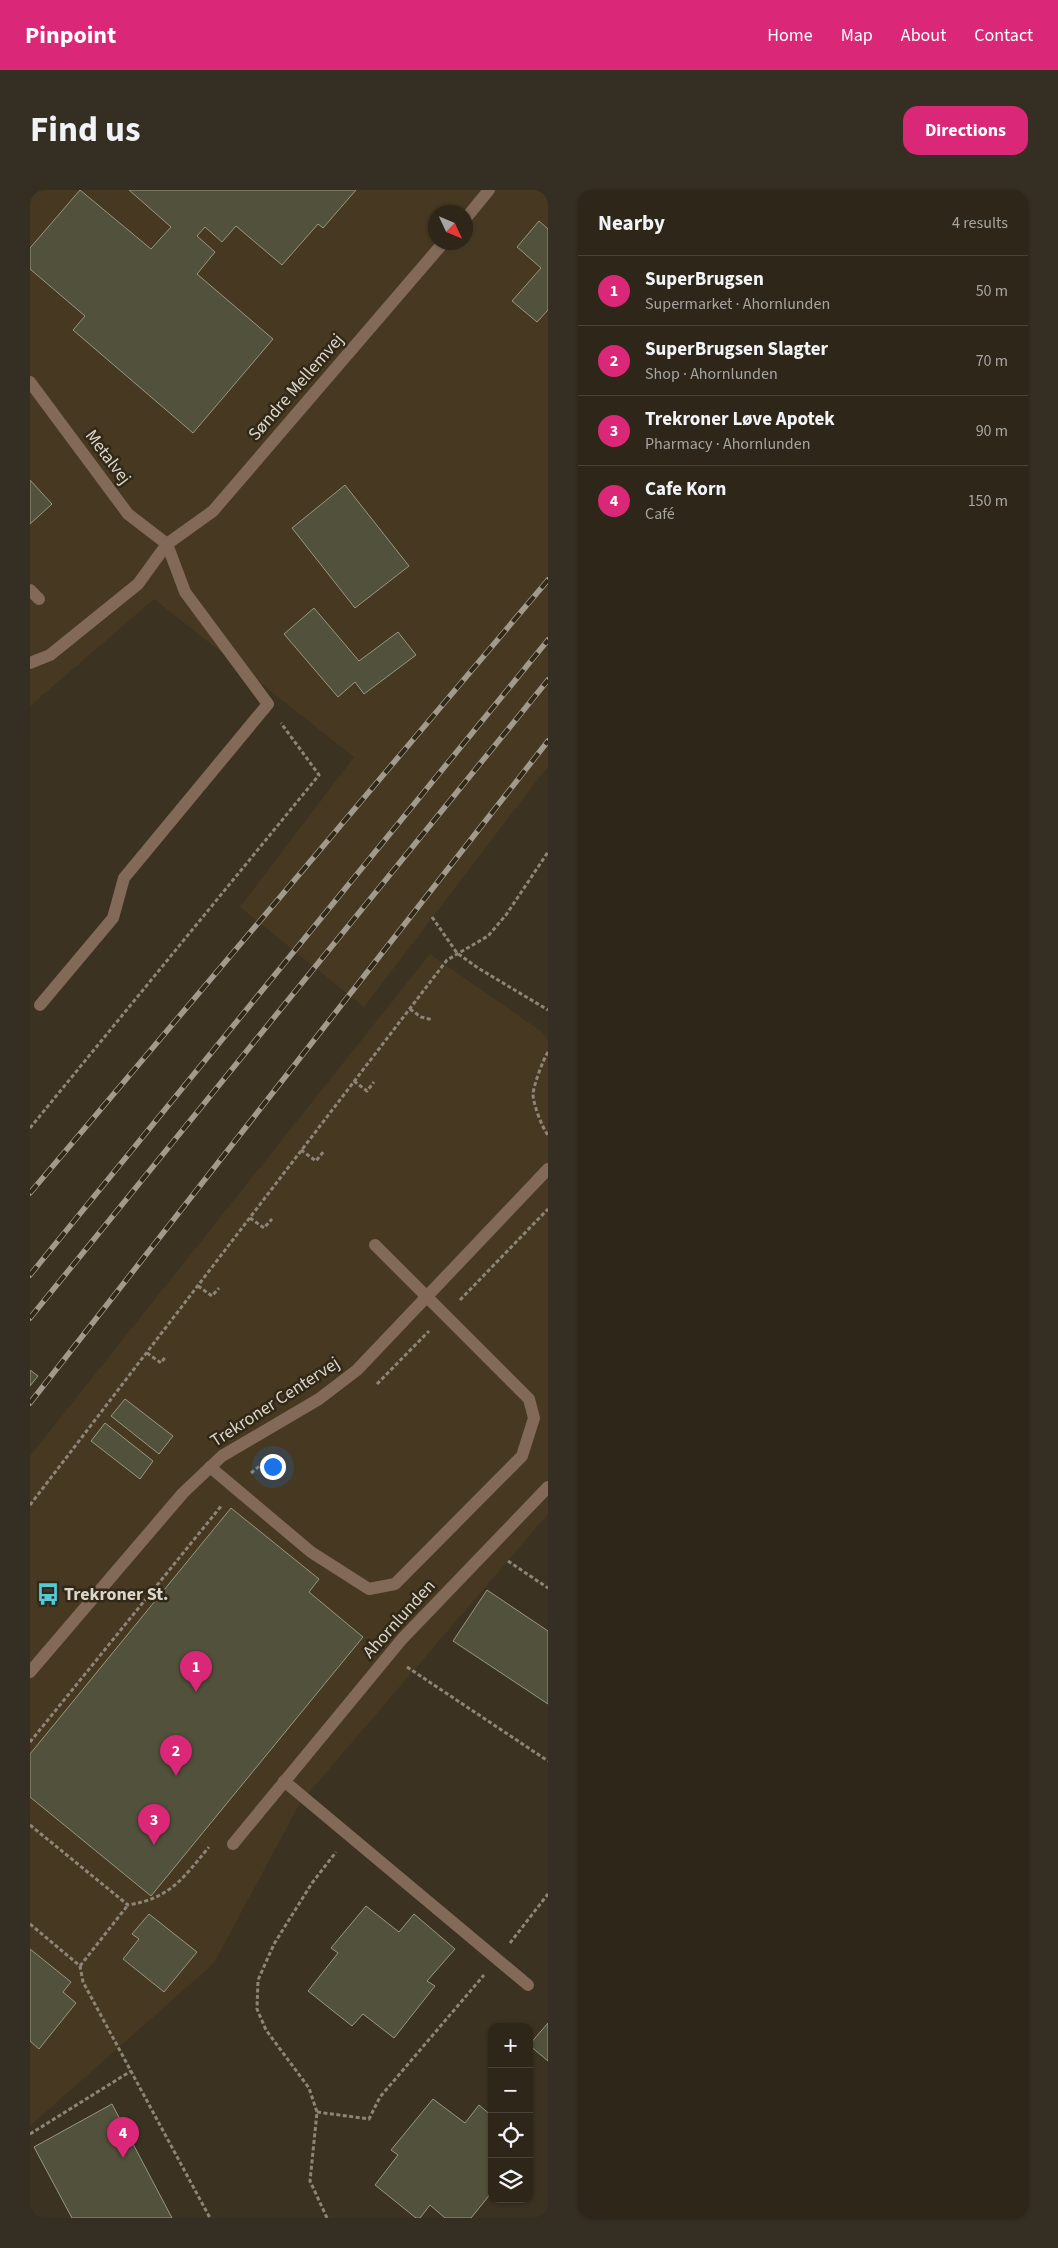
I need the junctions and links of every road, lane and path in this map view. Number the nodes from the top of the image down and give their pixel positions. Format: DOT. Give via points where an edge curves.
graph roads {
  1 [pos="489,190"];
  2 [pos="473,209"];
  3 [pos="437,250"];
  4 [pos="30,382"];
  5 [pos="167,544"];
  6 [pos="30,663"];
  7 [pos="268,704"];
  8 [pos="548,852"];
  9 [pos="432,917"];
  10 [pos="457,953"];
  11 [pos="40,1005"];
  12 [pos="410,1009"];
  13 [pos="548,1010"];
  14 [pos="433,1020"];
  15 [pos="548,1052"];
  16 [pos="354,1081"];
  17 [pos="374,1082"];
  18 [pos="30,1128"];
  19 [pos="548,1135"];
  20 [pos="302,1150"];
  21 [pos="324,1151"];
  22 [pos="548,1169"];
  23 [pos="548,1209"];
  24 [pos="250,1218"];
  25 [pos="272,1219"];
  26 [pos="375,1245"];
  27 [pos="198,1286"];
  28 [pos="219,1288"];
  29 [pos="427,1298"];
  30 [pos="445,1315"];
  31 [pos="147,1352"];
  32 [pos="166,1356"];
  33 [pos="375,1385"];
  34 [pos="279,1451"];
  35 [pos="210,1467"];
  36 [pos="548,1487"];
  37 [pos="235,1489"];
  38 [pos="30,1505"];
  39 [pos="489,1548"];
  40 [pos="548,1588"];
  41 [pos="388,1655"];
  42 [pos="30,1672"];
  43 [pos="30,1742"];
  44 [pos="548,1761"];
  45 [pos="284,1781"];
  46 [pos="30,1825"];
  47 [pos="350,1834"];
  48 [pos="233,1844"];
  49 [pos="209,1848"];
  50 [pos="548,1894"];
  51 [pos="128,1905"];
  52 [pos="30,1924"];
  53 [pos="498,1960"];
  54 [pos="80,1966"];
  55 [pos="528,1985"];
  56 [pos="131,2071"];
  57 [pos="317,2112"];
  58 [pos="30,2134"];
  59 [pos="210,2218"];
  60 [pos="327,2218"];
  1 -- 2 [label="street"];
  3 -- 5 [label="street, Søndre Mellemvej" via="213,511"];
  4 -- 5 [label="street, Metalvej" via="128,514"];
  5 -- 6 [label="street, Søndre Mellemvej" via="138,584 50,655"];
  5 -- 7 [label="street" via="185,592"];
  7 -- 11 [label="street" via="124,878 113,918"];
  7 -- 18 [label="path" via="319,775"];
  8 -- 10 [label="path" via="488,936"];
  9 -- 10 [label="path"];
  10 -- 12 [label="path"];
  10 -- 13 [label="path"];
  12 -- 14 [label="path"];
  12 -- 16 [label="path"];
  15 -- 19 [label="path" via="533,1094 543,1130"];
  16 -- 17 [label="path" via="367,1091"];
  16 -- 20 [label="path"];
  20 -- 21 [label="path" via="316,1161"];
  20 -- 24 [label="path"];
  22 -- 29 [label="street, Trekroner Centervej"];
  23 -- 30 [label="path"];
  24 -- 25 [label="path" via="264,1228"];
  24 -- 27 [label="path"];
  26 -- 29 [label="street"];
  27 -- 28 [label="path" via="212,1296"];
  27 -- 31 [label="path"];
  29 -- 30 [label="street"];
  29 -- 35 [label="street, Trekroner Centervej" via="357,1370 319,1399 222,1456"];
  30 -- 33 [label="path"];
  30 -- 37 [label="street" via="529,1399 534,1418 522,1456 394,1584 369,1589 311,1552"];
  31 -- 32 [label="path" via="161,1362"];
  31 -- 38 [label="path"];
  34 -- 37 [label="path" via="264,1460"];
  35 -- 37 [label="street"];
  35 -- 42 [label="street, Trekroner Centervej" via="183,1492"];
  36 -- 39 [label="street, Ahornlunden"];
  37 -- 43 [label="path"];
  39 -- 40 [label="path"];
  39 -- 41 [label="street, Ahornlunden"];
  41 -- 44 [label="path"];
  41 -- 45 [label="street, Ahornlunden"];
  45 -- 47 [label="street"];
  45 -- 48 [label="street, Ahornlunden"];
  46 -- 51 [label="path"];
  47 -- 53 [label="street"];
  47 -- 57 [label="path" via="312,1883 274,1944 258,1980 257,2009 266,2030 309,2088"];
  49 -- 51 [label="path" via="176,1886 149,1902"];
  50 -- 53 [label="path"];
  51 -- 54 [label="path"];
  52 -- 54 [label="path"];
  53 -- 55 [label="street"];
  53 -- 57 [label="path" via="380,2097 370,2119"];
  54 -- 56 [label="path" via="83,1982"];
  56 -- 58 [label="path"];
  56 -- 59 [label="path"];
  57 -- 60 [label="path" via="310,2181"];
}
